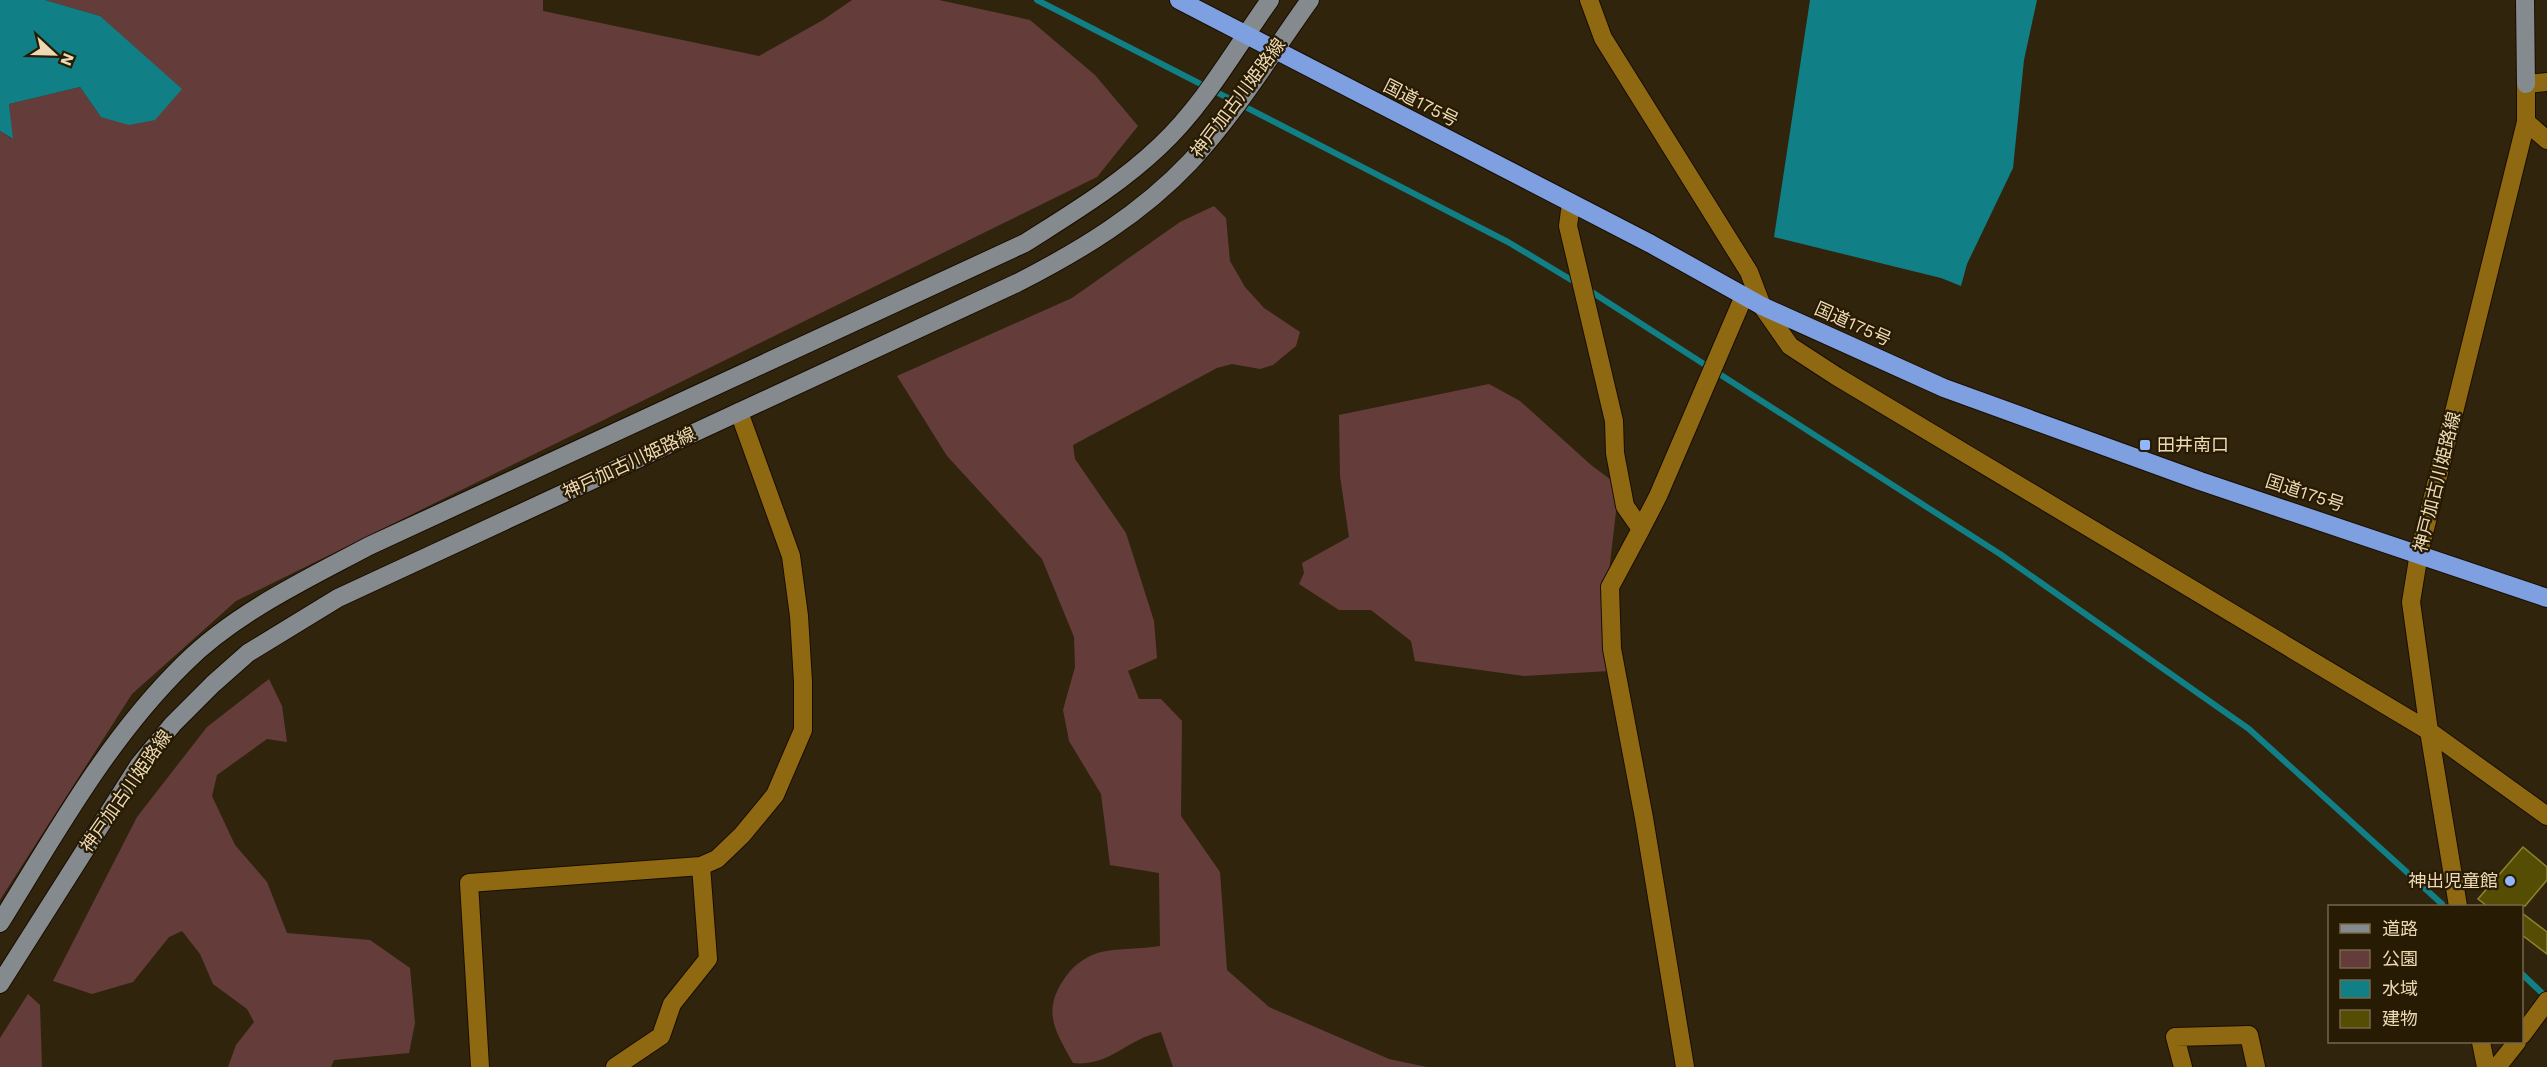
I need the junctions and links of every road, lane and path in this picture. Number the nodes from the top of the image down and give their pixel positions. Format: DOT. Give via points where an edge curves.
graph roads {
  1 [pos="1179,0"];
  2 [pos="1270,0"];
  3 [pos="1310,0"];
  4 [pos="1589,0"];
  5 [pos="2525,0"];
  6 [pos="1245,36"];
  7 [pos="1274,50"];
  8 [pos="2547,82"];
  9 [pos="2526,84"];
  10 [pos="2526,122"];
  11 [pos="2547,140"];
  12 [pos="1571,203"];
  13 [pos="1744,296"];
  14 [pos="1762,306"];
  15 [pos="739,412"];
  16 [pos="1641,529"];
  17 [pos="2419,553"];
  18 [pos="2547,598"];
  19 [pos="2429,731"];
  20 [pos="2547,816"];
  21 [pos="701,866"];
  22 [pos="2458,905"];
  23 [pos="0,923"];
  24 [pos="0,984"];
  25 [pos="2547,1000"];
  26 [pos="2523,1034"];
  27 [pos="2481,1043"];
  28 [pos="2515,1043"];
  29 [pos="480,1067"];
  30 [pos="615,1067"];
  31 [pos="1685,1067"];
  32 [pos="2183,1067"];
  33 [pos="2256,1067"];
  34 [pos="2486,1067"];
  35 [pos="2497,1067"];
  1 -- 6 [label="highway, 国道175号"];
  2 -- 6 [label="main road, 神戸加古川姫路線"];
  3 -- 7 [label="main road, 神戸加古川姫路線"];
  4 -- 14 [label="street" via="1603,38 1749,272"];
  5 -- 9 [label="main road"];
  6 -- 7 [label="highway, 国道175号"];
  6 -- 23 [label="main road, 神戸加古川姫路線" via="1203,96 1161,145 1119,182 1025,243 369,546 232,625 186,662 136,717 95,772"];
  7 -- 12 [label="highway, 国道175号"];
  7 -- 15 [label="main road, 神戸加古川姫路線" via="1234,109 1189,163 1107,232 1017,283"];
  8 -- 9 [label="street"];
  9 -- 10 [label="street, 神戸加古川姫路線"];
  10 -- 11 [label="street"];
  10 -- 17 [label="street, 神戸加古川姫路線"];
  12 -- 13 [label="highway, 国道175号"];
  12 -- 16 [label="street" via="1568,226 1614,421 1615,453 1625,506"];
  13 -- 14 [label="highway, 国道175号"];
  13 -- 16 [label="street"];
  14 -- 17 [label="highway, 国道175号" via="1944,388 2199,481"];
  14 -- 19 [label="street" via="1790,346 1836,376"];
  15 -- 21 [label="street" via="791,556 799,616 803,730 775,795 717,859"];
  15 -- 24 [label="main road, 神戸加古川姫路線" via="338,598 248,653 173,724 139,765"];
  16 -- 31 [label="street" via="1610,587 1612,649"];
  17 -- 18 [label="highway, 国道175号"];
  17 -- 19 [label="street, 神戸加古川姫路線" via="2412,602"];
  19 -- 20 [label="street"];
  19 -- 22 [label="street, 神戸加古川姫路線"];
  21 -- 29 [label="street" via="469,884"];
  21 -- 30 [label="street" via="708,959 672,1004 661,1036"];
  25 -- 26 [label="street"];
  27 -- 34 [label="street"];
  28 -- 35 [label="street"];
  32 -- 33 [label="street" via="2175,1037 2249,1035"];
}
